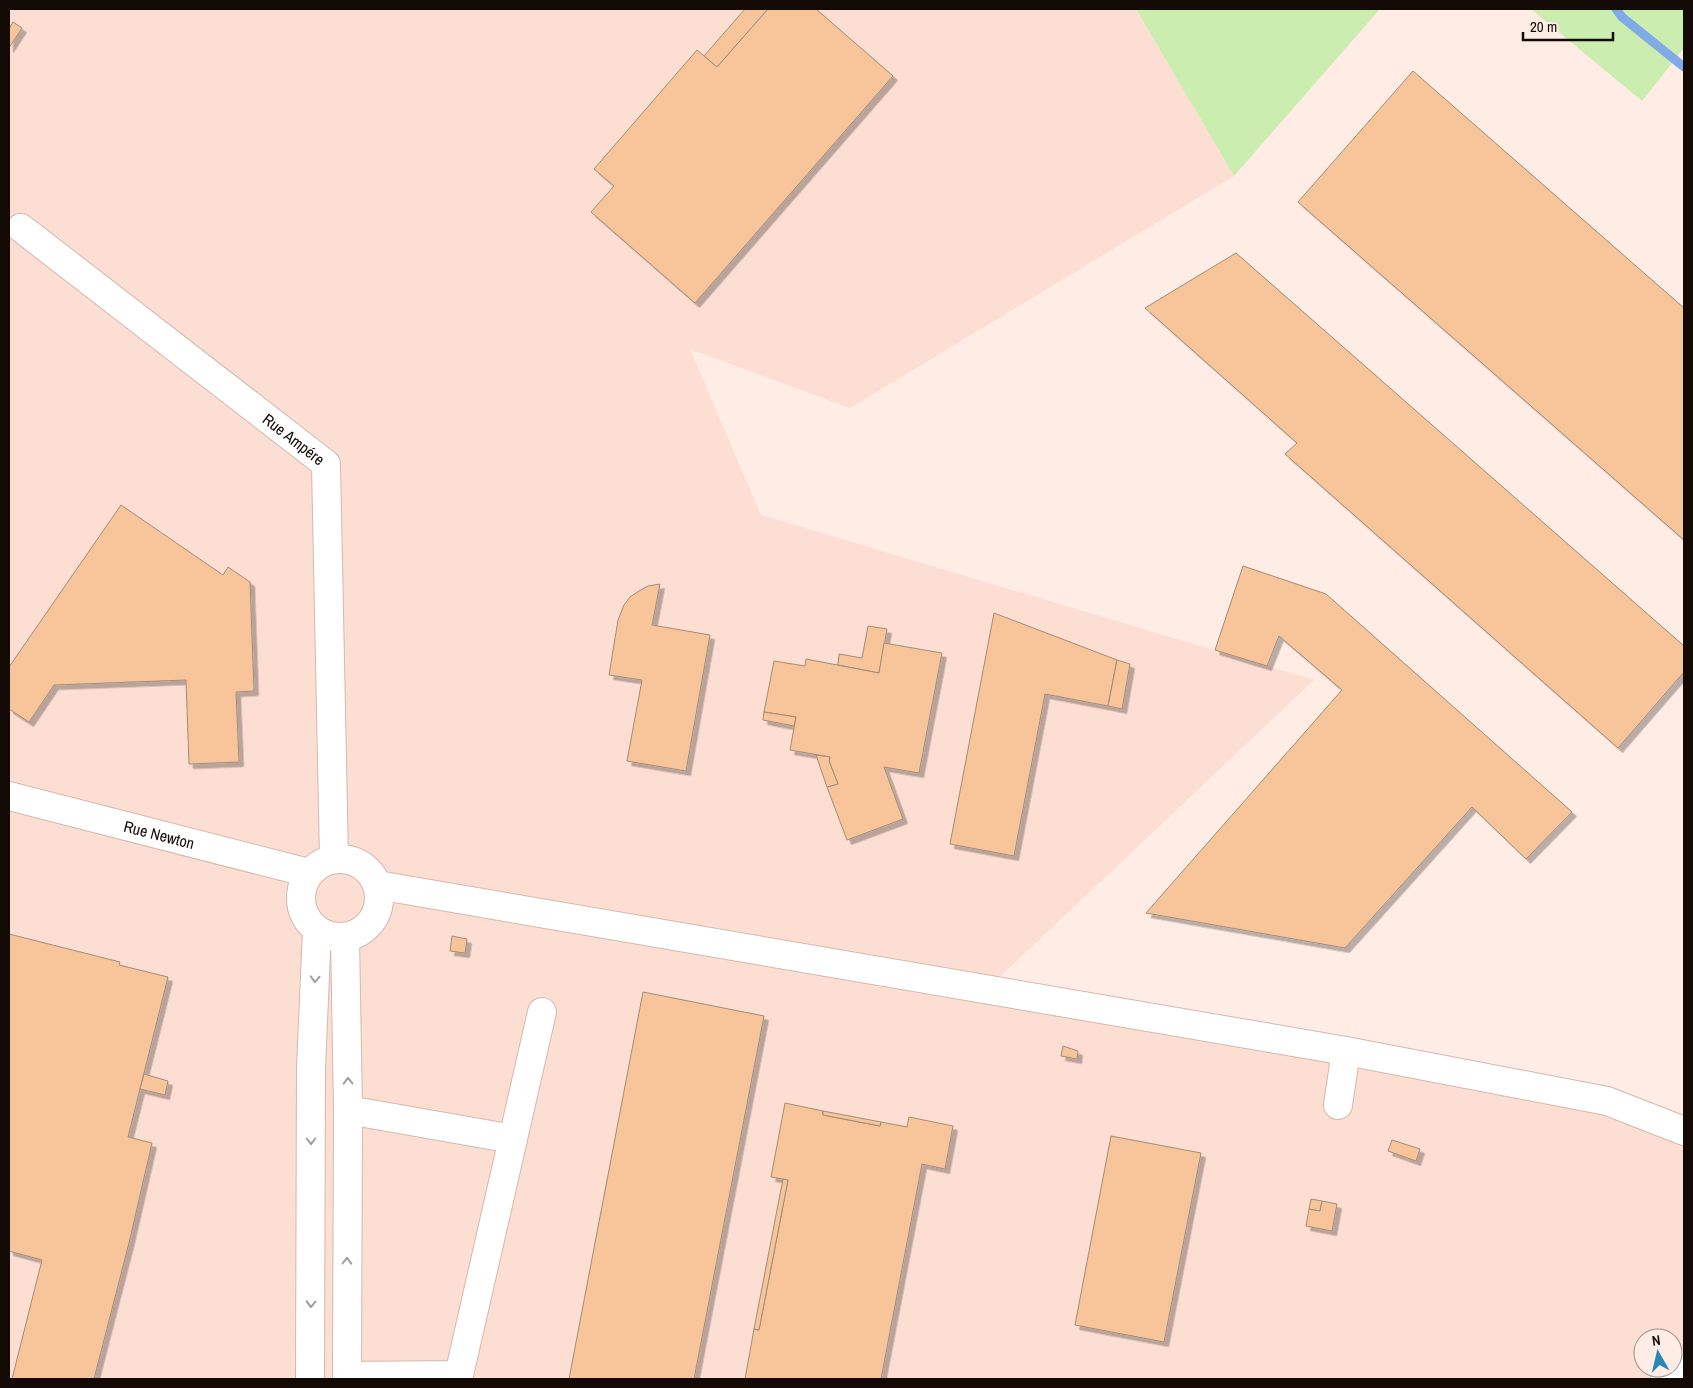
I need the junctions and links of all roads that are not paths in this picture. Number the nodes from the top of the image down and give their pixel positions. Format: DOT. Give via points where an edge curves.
graph roads {
  1 [pos="21,228"];
  2 [pos="9,796"];
  3 [pos="334,859"];
  4 [pos="309,874"];
  5 [pos="377,885"];
  6 [pos="317,930"];
  7 [pos="345,937"];
  8 [pos="542,1012"];
  9 [pos="1346,1051"];
  10 [pos="1338,1105"];
  11 [pos="348,1110"];
  12 [pos="1684,1131"];
  13 [pos="513,1139"];
  14 [pos="1684,1363"];
  15 [pos="347,1378"];
  16 [pos="310,1379"];
  17 [pos="1665,1379"];
  1 -- 3 [label="street, Rue Ampére" via="326,464"];
  2 -- 4 [label="street, Rue Newton"];
  3 -- 4 [label="street" via="320,864"];
  3 -- 5 [label="street" via="358,863 370,872"];
  4 -- 6 [label="street" via="302,888 301,904 306,918"];
  5 -- 7 [label="street" via="379,902 375,914 364,929"];
  5 -- 9 [label="street"];
  6 -- 7 [label="street" via="329,936"];
  6 -- 16 [label="street, one-way" via="311,1068"];
  11 -- 7 [label="street, one-way"];
  8 -- 13 [label="street"];
  9 -- 10 [label="street"];
  9 -- 12 [label="street" via="1607,1101"];
  11 -- 13 [label="street"];
  15 -- 11 [label="street, one-way"];
  13 -- 15 [label="street" via="459,1375"];
  14 -- 17 [label="street"];
}
